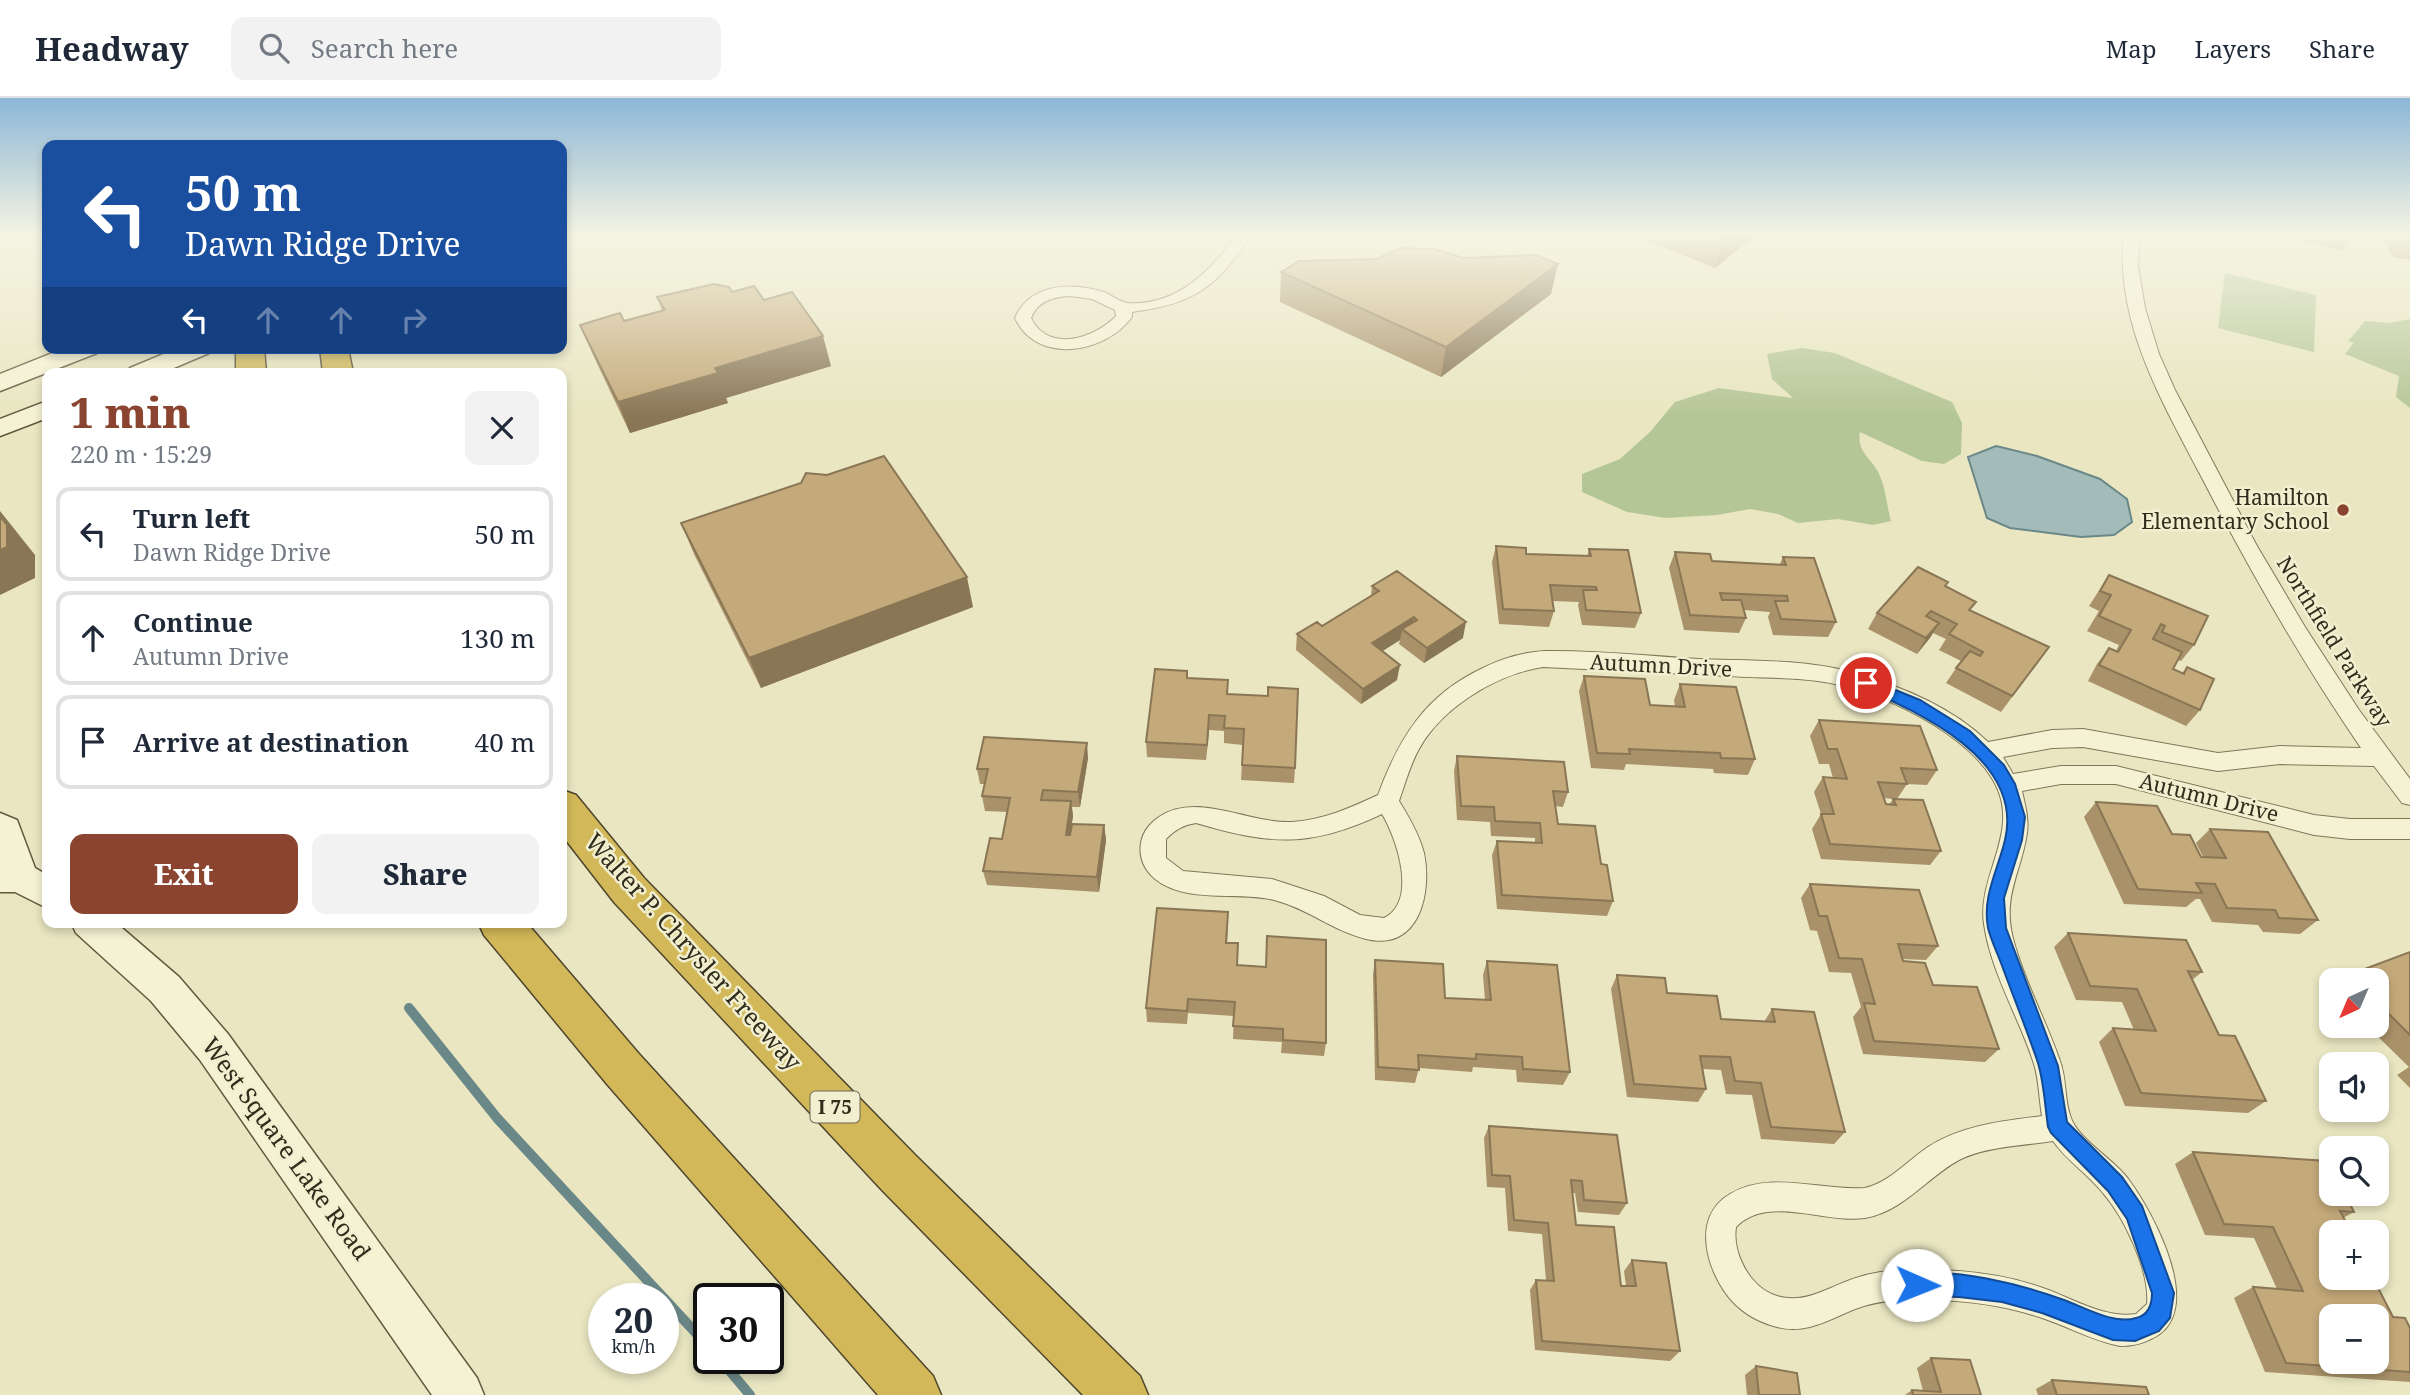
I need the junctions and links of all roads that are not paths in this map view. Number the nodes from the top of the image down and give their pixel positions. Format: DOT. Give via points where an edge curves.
graph roads {
  1 [pos="1051,295"];
  2 [pos="1098,295"];
  3 [pos="1178,295"];
  4 [pos="2135,295"];
  5 [pos="1123,308"];
  6 [pos="73,354"];
  7 [pos="185,354"];
  8 [pos="151,368"];
  9 [pos="0,383"];
  10 [pos="42,411"];
  11 [pos="0,428"];
  12 [pos="2382,757"];
  13 [pos="1996,769"];
  14 [pos="2410,796"];
  15 [pos="1387,802"];
  16 [pos="567,812"];
  17 [pos="0,827"];
  18 [pos="2410,829"];
  19 [pos="22,883"];
  20 [pos="96,928"];
  21 [pos="504,928"];
  22 [pos="2058,1127"];
  23 [pos="460,1395"];
  24 [pos="914,1395"];
  25 [pos="1121,1395"];
  1 -- 5 [label="street" via="1030,306 1023,318 1029,331 1058,343 1080,343 1107,333 1124,317"];
  2 -- 5 [label="street"];
  3 -- 5 [label="street"];
  4 -- 12 [label="street, Northfield Parkway" via="2154,361 2224,505 2290,622"];
  6 -- 9 [label="main road"];
  7 -- 8 [label="main road"];
  10 -- 11 [label="main road"];
  12 -- 13 [label="street, Autumn Drive" via="2280,755 2218,762 2075,738 2034,741"];
  12 -- 14 [label="street, Northfield Parkway"];
  13 -- 15 [label="street, Autumn Drive" via="1965,735 1884,689 1849,678 1543,659 1488,673 1445,706 1414,738"];
  13 -- 18 [label="street, Autumn Drive" via="2116,775 2314,825"];
  13 -- 22 [label="street" via="2017,817 1995,912 2049,1066"];
  15 -- 15 [label="street" via="1298,833 1265,832 1184,815 1172,819 1153,837 1153,858 1168,876 1181,881 1272,889 1315,902 1351,923 1384,929 1404,919 1413,898 1410,844"];
  16 -- 25 [label="highway, Walter P. Chrysler Freeway / I 75" via="629,890 899,1173"];
  17 -- 19 [label="main road" via="5,830"];
  20 -- 23 [label="main road, West Square Lake Road" via="165,989 214,1047"];
  21 -- 24 [label="highway" via="623,1069"];
  22 -- 22 [label="street" via="1952,1149 1879,1200 1859,1204 1764,1197 1744,1200 1723,1222 1723,1257 1735,1283 1774,1313 1798,1315 1858,1293 1900,1286 1959,1286 2002,1291 2113,1329 2135,1330 2151,1323 2162,1310 2163,1293 2135,1213 2115,1184"];
}
